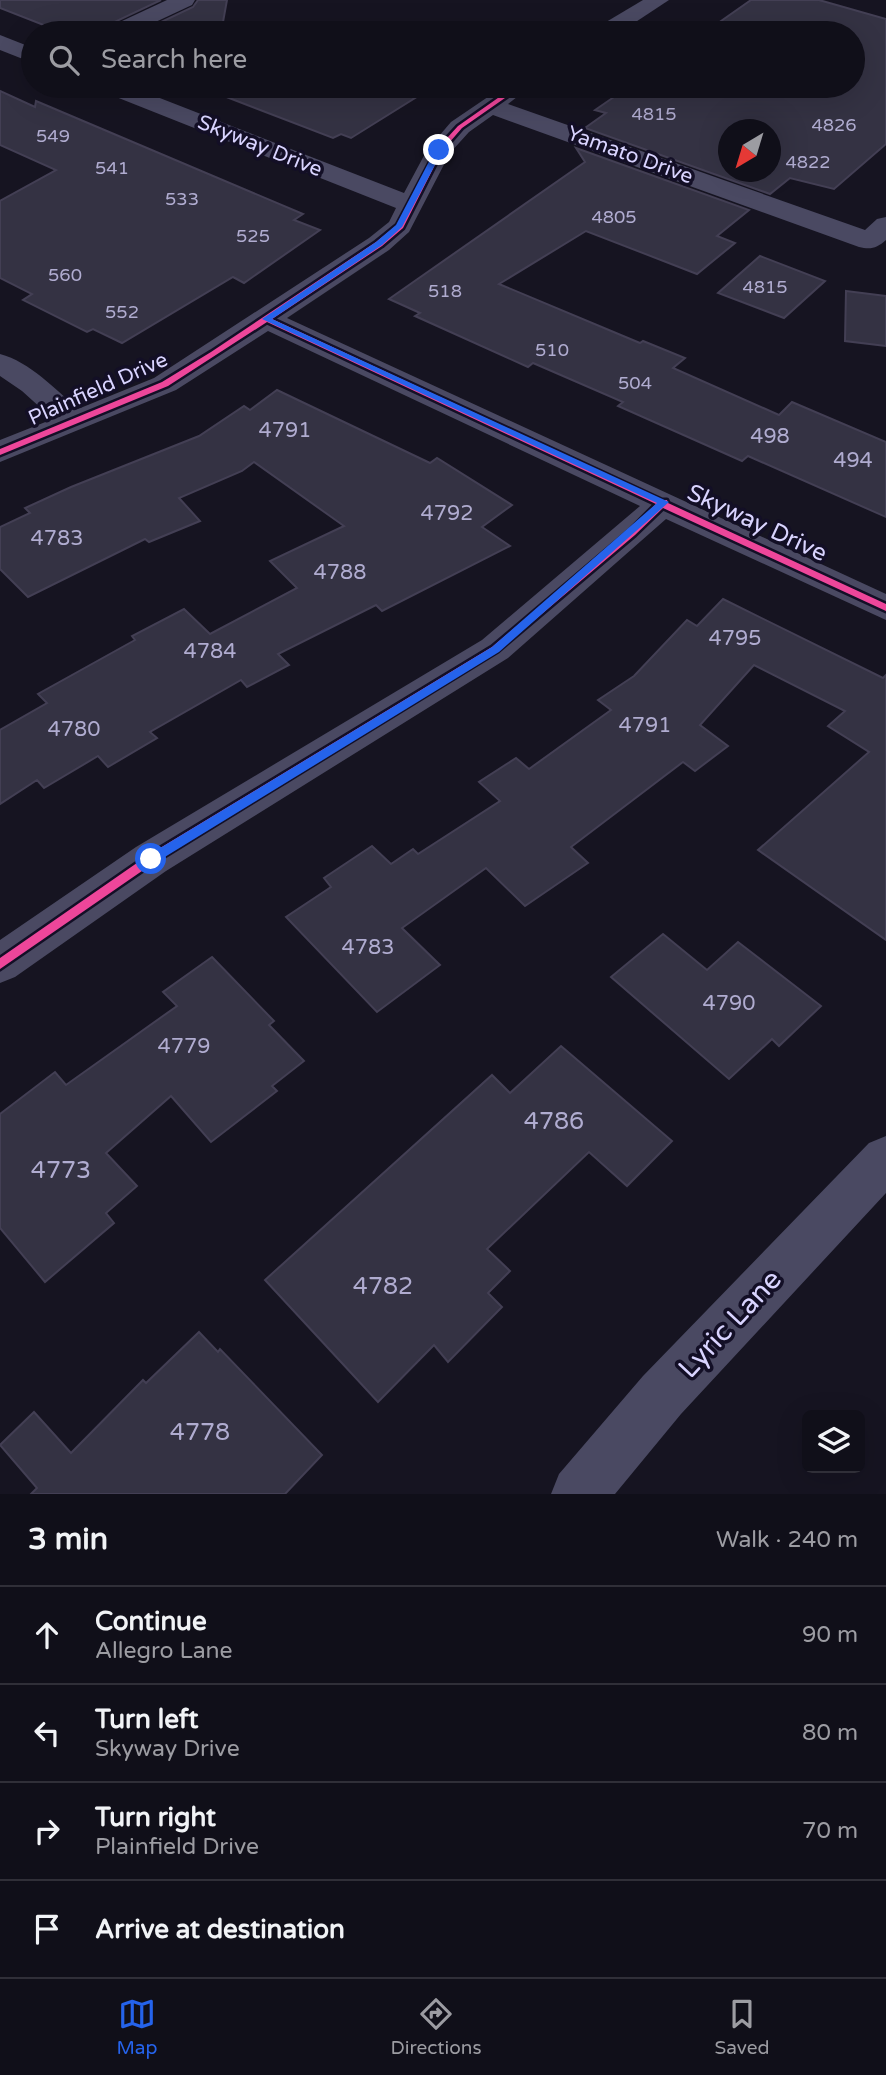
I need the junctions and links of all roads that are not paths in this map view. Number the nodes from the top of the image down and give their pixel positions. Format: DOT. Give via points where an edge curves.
graph roads {
  1 [pos="184,0"];
  2 [pos="658,0"];
  3 [pos="140,21"];
  4 [pos="624,21"];
  5 [pos="0,42"];
  6 [pos="21,50"];
  7 [pos="139,98"];
  8 [pos="499,98"];
  9 [pos="488,105"];
  10 [pos="411,205"];
  11 [pos="886,225"];
  12 [pos="266,319"];
  13 [pos="0,363"];
  14 [pos="74,422"];
  15 [pos="0,453"];
  16 [pos="664,502"];
  17 [pos="886,608"];
  18 [pos="0,964"];
  19 [pos="886,1159"];
  20 [pos="579,1494"];
  1 -- 3 [label="street"];
  2 -- 4 [label="street"];
  5 -- 6 [label="street"];
  7 -- 10 [label="street, Skyway Drive"];
  8 -- 9 [label="street, Plainfield Drive"];
  9 -- 10 [label="street, Plainfield Drive" via="439,150"];
  9 -- 11 [label="street, Yamato Drive" via="869,241"];
  10 -- 12 [label="street, Plainfield Drive" via="400,226 379,244"];
  12 -- 14 [label="street, Plainfield Drive" via="164,384"];
  12 -- 16 [label="street, Skyway Drive"];
  13 -- 14 [label="street"];
  14 -- 15 [label="street, Plainfield Drive"];
  16 -- 17 [label="street, Skyway Drive"];
  16 -- 18 [label="street" via="495,649 151,859"];
  19 -- 20 [label="street, Lyric Lane" via="662,1395"];
}
